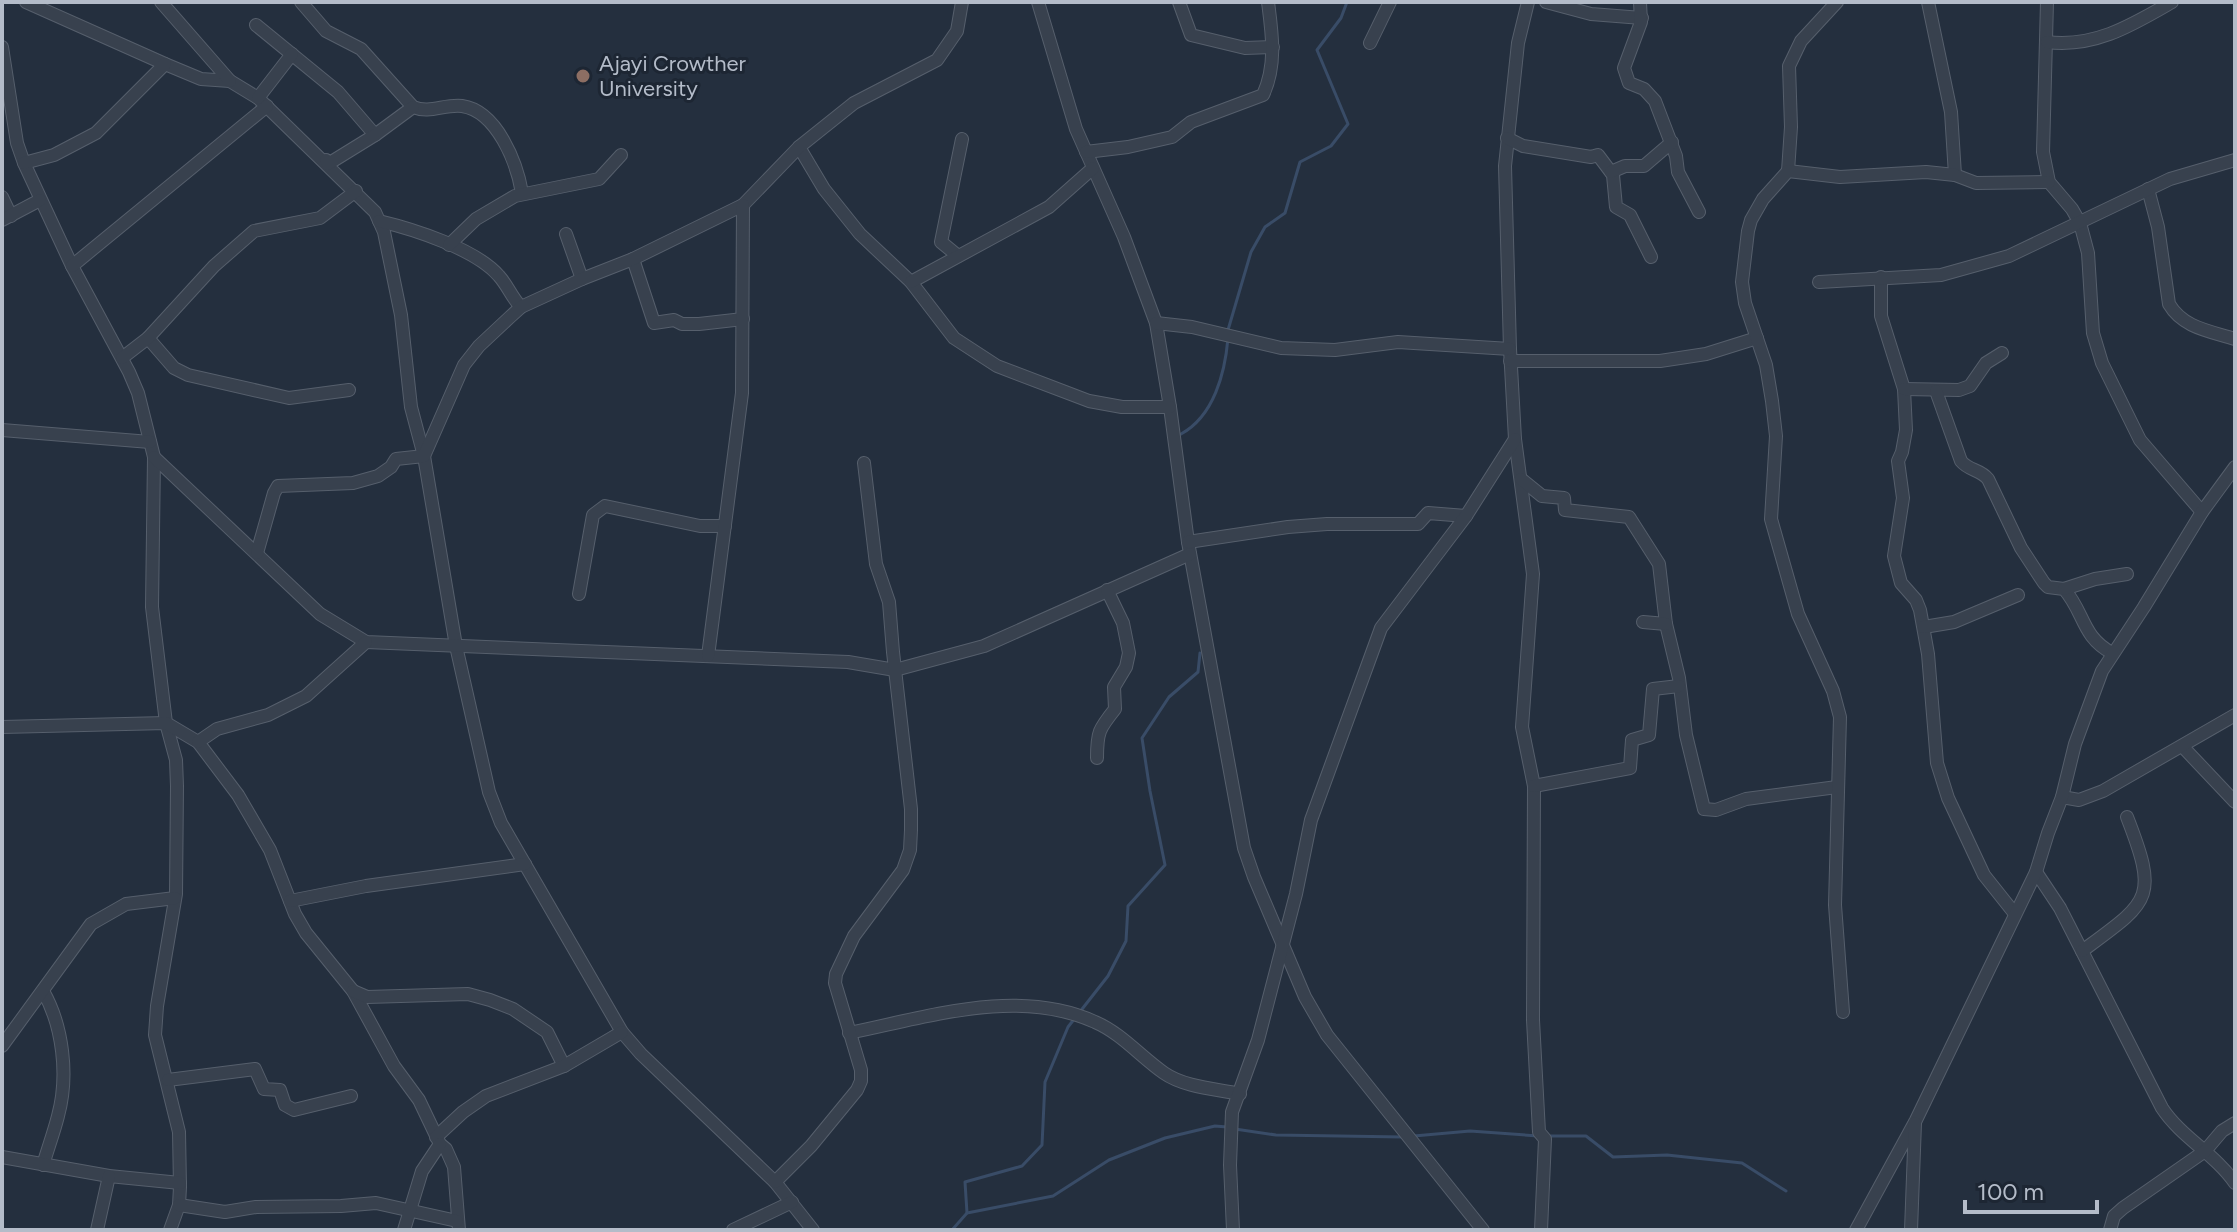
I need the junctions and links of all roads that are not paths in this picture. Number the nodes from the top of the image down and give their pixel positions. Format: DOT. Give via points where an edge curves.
graph roads {
  1 [pos="26,2"];
  2 [pos="161,2"];
  3 [pos="301,2"];
  4 [pos="962,2"];
  5 [pos="1038,2"];
  6 [pos="1179,2"];
  7 [pos="1268,2"];
  8 [pos="1390,2"];
  9 [pos="1528,2"];
  10 [pos="1546,2"];
  11 [pos="1640,2"];
  12 [pos="1837,2"];
  13 [pos="1928,2"];
  14 [pos="2047,2"];
  15 [pos="2172,2"];
  16 [pos="1642,18"];
  17 [pos="256,25"];
  18 [pos="2047,42"];
  19 [pos="1370,43"];
  20 [pos="2,47"];
  21 [pos="1273,47"];
  22 [pos="292,54"];
  23 [pos="165,64"];
  24 [pos="230,81"];
  25 [pos="262,102"];
  26 [pos="413,107"];
  27 [pos="375,135"];
  28 [pos="1507,138"];
  29 [pos="962,139"];
  30 [pos="1672,142"];
  31 [pos="317,143"];
  32 [pos="799,147"];
  33 [pos="1086,152"];
  34 [pos="621,155"];
  35 [pos="2235,160"];
  36 [pos="24,163"];
  37 [pos="328,164"];
  38 [pos="1093,168"];
  39 [pos="1788,171"];
  40 [pos="1611,172"];
  41 [pos="1955,175"];
  42 [pos="2049,182"];
  43 [pos="2148,189"];
  44 [pos="356,191"];
  45 [pos="522,193"];
  46 [pos="2,197"];
  47 [pos="40,200"];
  48 [pos="743,205"];
  49 [pos="1699,212"];
  50 [pos="6,218"];
  51 [pos="379,221"];
  52 [pos="2080,223"];
  53 [pos="566,234"];
  54 [pos="449,245"];
  55 [pos="958,256"];
  56 [pos="1651,257"];
  57 [pos="633,259"];
  58 [pos="72,266"];
  59 [pos="1881,277"];
  60 [pos="582,279"];
  61 [pos="911,282"];
  62 [pos="1819,282"];
  63 [pos="521,307"];
  64 [pos="743,319"];
  65 [pos="1156,323"];
  66 [pos="148,338"];
  67 [pos="1757,338"];
  68 [pos="2235,339"];
  69 [pos="2002,353"];
  70 [pos="1510,355"];
  71 [pos="122,358"];
  72 [pos="1904,389"];
  73 [pos="349,390"];
  74 [pos="1936,391"];
  75 [pos="1170,407"];
  76 [pos="2,430"];
  77 [pos="1515,439"];
  78 [pos="150,442"];
  79 [pos="424,456"];
  80 [pos="154,457"];
  81 [pos="864,463"];
  82 [pos="2235,467"];
  83 [pos="1521,479"];
  84 [pos="2202,512"];
  85 [pos="1466,516"];
  86 [pos="725,526"];
  87 [pos="1189,548"];
  88 [pos="257,553"];
  89 [pos="2127,574"];
  90 [pos="2064,589"];
  91 [pos="1107,590"];
  92 [pos="579,594"];
  93 [pos="2018,595"];
  94 [pos="1643,622"];
  95 [pos="1666,624"];
  96 [pos="1924,627"];
  97 [pos="366,642"];
  98 [pos="456,646"];
  99 [pos="2112,653"];
  100 [pos="708,656"];
  101 [pos="895,670"];
  102 [pos="1679,686"];
  103 [pos="2235,715"];
  104 [pos="166,723"];
  105 [pos="2,727"];
  106 [pos="198,742"];
  107 [pos="2183,747"];
  108 [pos="1097,758"];
  109 [pos="1534,786"];
  110 [pos="1837,787"];
  111 [pos="2062,797"];
  112 [pos="2235,802"];
  113 [pos="2127,817"];
  114 [pos="525,864"];
  115 [pos="2036,872"];
  116 [pos="175,898"];
  117 [pos="290,901"];
  118 [pos="2015,914"];
  119 [pos="1282,943"];
  120 [pos="2082,951"];
  121 [pos="43,991"];
  122 [pos="353,991"];
  123 [pos="1843,1012"];
  124 [pos="622,1032"];
  125 [pos="849,1033"];
  126 [pos="2,1046"];
  127 [pos="564,1066"];
  128 [pos="168,1080"];
  129 [pos="1240,1094"];
  130 [pos="351,1096"];
  131 [pos="1916,1120"];
  132 [pos="2235,1123"];
  133 [pos="438,1140"];
  134 [pos="2205,1151"];
  135 [pos="2,1157"];
  136 [pos="43,1165"];
  137 [pos="109,1176"];
  138 [pos="775,1182"];
  139 [pos="180,1183"];
  140 [pos="2235,1183"];
  141 [pos="792,1202"];
  142 [pos="179,1205"];
  143 [pos="411,1209"];
  144 [pos="458,1225"];
  145 [pos="97,1230"];
  146 [pos="170,1230"];
  147 [pos="404,1230"];
  148 [pos="733,1230"];
  149 [pos="813,1230"];
  150 [pos="1233,1230"];
  151 [pos="1483,1230"];
  152 [pos="1541,1230"];
  153 [pos="1856,1230"];
  154 [pos="1911,1230"];
  155 [pos="2110,1230"];
  1 -- 23 [label="street"];
  2 -- 24 [label="street"];
  3 -- 26 [label="street" via="326,31 361,49"];
  4 -- 32 [label="street" via="957,31 937,60 854,103"];
  5 -- 33 [label="street"];
  6 -- 21 [label="street" via="1191,35 1245,48"];
  7 -- 21 [label="street"];
  8 -- 19 [label="street"];
  9 -- 28 [label="street"];
  10 -- 16 [label="street" via="1591,14"];
  11 -- 16 [label="street"];
  12 -- 39 [label="street" via="1801,41 1789,66"];
  13 -- 41 [label="street" via="1951,112"];
  14 -- 18 [label="street"];
  15 -- 18 [label="street" via="2102,39 2069,45"];
  16 -- 30 [label="street" via="1625,77 1651,95"];
  17 -- 22 [label="street"];
  18 -- 42 [label="street" via="2043,152"];
  20 -- 36 [label="street"];
  21 -- 33 [label="street" via="1263,95 1191,122 1172,137"];
  22 -- 25 [label="street"];
  22 -- 27 [label="street" via="338,92"];
  23 -- 24 [label="street" via="201,79"];
  23 -- 36 [label="street" via="96,133 54,155"];
  24 -- 25 [label="street"];
  25 -- 37 [label="street"];
  25 -- 58 [label="street"];
  26 -- 27 [label="street"];
  26 -- 45 [label="street" via="422,111 462,106 491,121 518,170"];
  27 -- 37 [label="street"];
  28 -- 40 [label="street" via="1523,146 1598,155"];
  28 -- 70 [label="street"];
  29 -- 55 [label="street" via="941,242"];
  30 -- 40 [label="street" via="1644,166"];
  30 -- 49 [label="street" via="1678,172"];
  31 -- 37 [label="street"];
  32 -- 48 [label="street"];
  32 -- 61 [label="street" via="860,234"];
  33 -- 38 [label="street"];
  34 -- 45 [label="street" via="599,179"];
  35 -- 43 [label="street"];
  36 -- 47 [label="street"];
  37 -- 44 [label="street"];
  38 -- 55 [label="street" via="1049,207"];
  38 -- 65 [label="street"];
  39 -- 41 [label="street" via="1840,177"];
  39 -- 67 [label="street" via="1763,199 1748,231 1742,282"];
  40 -- 56 [label="street" via="1616,207 1630,215"];
  41 -- 42 [label="street" via="1976,183"];
  42 -- 52 [label="street"];
  43 -- 52 [label="street"];
  43 -- 68 [label="street" via="2169,304 2182,321"];
  44 -- 51 [label="street"];
  44 -- 66 [label="street" via="320,218 254,231"];
  45 -- 54 [label="street" via="476,219"];
  46 -- 50 [label="street"];
  47 -- 50 [label="street"];
  47 -- 58 [label="street"];
  48 -- 57 [label="street"];
  48 -- 64 [label="street"];
  51 -- 54 [label="street"];
  51 -- 79 [label="street"];
  52 -- 59 [label="street" via="2009,256 1941,275"];
  52 -- 84 [label="street" via="2090,266 2093,333 2102,363 2140,440"];
  53 -- 60 [label="street"];
  54 -- 63 [label="street" via="494,272"];
  55 -- 61 [label="street"];
  57 -- 60 [label="street"];
  57 -- 64 [label="street" via="654,323"];
  58 -- 71 [label="street"];
  59 -- 62 [label="street"];
  59 -- 72 [label="street" via="1881,316"];
  60 -- 63 [label="street"];
  61 -- 75 [label="street" via="954,338 997,366 1105,406"];
  63 -- 79 [label="street" via="464,365"];
  64 -- 86 [label="street" via="742,393"];
  65 -- 70 [label="street" via="1281,348 1335,350 1398,342"];
  65 -- 75 [label="street"];
  66 -- 71 [label="street"];
  66 -- 73 [label="street" via="174,368 188,375 289,398"];
  67 -- 70 [label="street" via="1660,361"];
  67 -- 110 [label="street" via="1776,436 1771,519 1798,614 1840,717"];
  69 -- 74 [label="street" via="1986,363 1970,386"];
  70 -- 77 [label="street"];
  71 -- 78 [label="street" via="138,393"];
  72 -- 74 [label="street"];
  72 -- 96 [label="street" via="1906,430 1898,461 1903,498 1894,556 1901,583 1916,600"];
  74 -- 90 [label="street" via="1961,461 1988,479 2044,583"];
  75 -- 87 [label="street"];
  76 -- 78 [label="street"];
  77 -- 83 [label="street"];
  77 -- 85 [label="street"];
  78 -- 80 [label="street"];
  79 -- 88 [label="street" via="396,459 378,476 353,483 278,486"];
  79 -- 98 [label="street"];
  80 -- 88 [label="street"];
  80 -- 104 [label="street" via="152,607"];
  81 -- 101 [label="street" via="876,564 889,602"];
  82 -- 84 [label="street"];
  83 -- 95 [label="street" via="1542,496 1564,498 1565,510 1629,517 1659,564"];
  83 -- 109 [label="street" via="1533,574 1522,727"];
  84 -- 99 [label="street"];
  85 -- 87 [label="street" via="1428,513 1418,524 1288,527"];
  85 -- 119 [label="street" via="1381,628 1311,820"];
  86 -- 92 [label="street" via="600,508 593,515"];
  86 -- 100 [label="street"];
  87 -- 91 [label="street"];
  87 -- 119 [label="street" via="1244,848"];
  88 -- 97 [label="street" via="320,614"];
  89 -- 90 [label="street"];
  90 -- 99 [label="street" via="2087,634"];
  91 -- 101 [label="street" via="984,646"];
  91 -- 108 [label="street" via="1123,623 1129,653 1114,687 1115,709 1097,735"];
  93 -- 96 [label="street" via="1954,622"];
  94 -- 95 [label="street"];
  95 -- 102 [label="street"];
  96 -- 118 [label="street" via="1935,745 1948,798 1984,875"];
  97 -- 98 [label="street"];
  97 -- 106 [label="street" via="306,696 268,715 217,729"];
  98 -- 100 [label="street"];
  98 -- 114 [label="street" via="489,792"];
  99 -- 111 [label="street" via="2075,744"];
  100 -- 101 [label="street" via="848,662"];
  101 -- 125 [label="street" via="911,809 910,850 903,870 854,936 836,974"];
  102 -- 109 [label="street" via="1653,689 1649,735 1632,740 1630,768"];
  102 -- 110 [label="street" via="1704,809"];
  103 -- 107 [label="street"];
  104 -- 105 [label="street"];
  104 -- 106 [label="street"];
  104 -- 116 [label="street" via="176,760"];
  106 -- 117 [label="street" via="254,822"];
  107 -- 111 [label="street" via="2089,797"];
  107 -- 112 [label="street"];
  109 -- 152 [label="street"];
  110 -- 123 [label="street" via="1835,905"];
  111 -- 115 [label="street"];
  113 -- 120 [label="street" via="2143,859 2145,890 2128,915"];
  114 -- 117 [label="street"];
  114 -- 124 [label="street"];
  115 -- 118 [label="street"];
  115 -- 120 [label="street"];
  116 -- 121 [label="street" via="126,904 91,924"];
  116 -- 128 [label="street" via="155,1035"];
  117 -- 122 [label="street" via="306,933"];
  118 -- 131 [label="street"];
  119 -- 129 [label="street"];
  119 -- 151 [label="street" via="1327,1035"];
  120 -- 134 [label="street" via="2162,1108"];
  121 -- 126 [label="street"];
  121 -- 136 [label="street" via="59,1033 63,1075 59,1114"];
  122 -- 127 [label="street" via="367,997 468,994 490,1000 547,1032"];
  122 -- 133 [label="street"];
  124 -- 127 [label="street"];
  124 -- 138 [label="street"];
  125 -- 129 [label="street" via="960,1011 1046,1007 1095,1021 1172,1078"];
  125 -- 138 [label="street" via="861,1070 857,1090"];
  127 -- 133 [label="street" via="486,1096"];
  128 -- 130 [label="street" via="255,1069 264,1089 280,1090 285,1105 294,1110"];
  128 -- 139 [label="street" via="179,1132"];
  129 -- 150 [label="street" via="1231,1128"];
  131 -- 153 [label="street"];
  131 -- 154 [label="street"];
  132 -- 134 [label="street"];
  133 -- 143 [label="street"];
  133 -- 144 [label="street" via="454,1167"];
  134 -- 140 [label="street"];
  134 -- 155 [label="street" via="2123,1208"];
  135 -- 136 [label="street"];
  136 -- 137 [label="street"];
  137 -- 139 [label="street"];
  137 -- 145 [label="street"];
  138 -- 141 [label="street"];
  139 -- 142 [label="street"];
  141 -- 148 [label="street"];
  141 -- 149 [label="street"];
  142 -- 143 [label="street" via="225,1212 376,1203"];
  142 -- 146 [label="street"];
  143 -- 144 [label="street"];
  143 -- 147 [label="street"];
}
